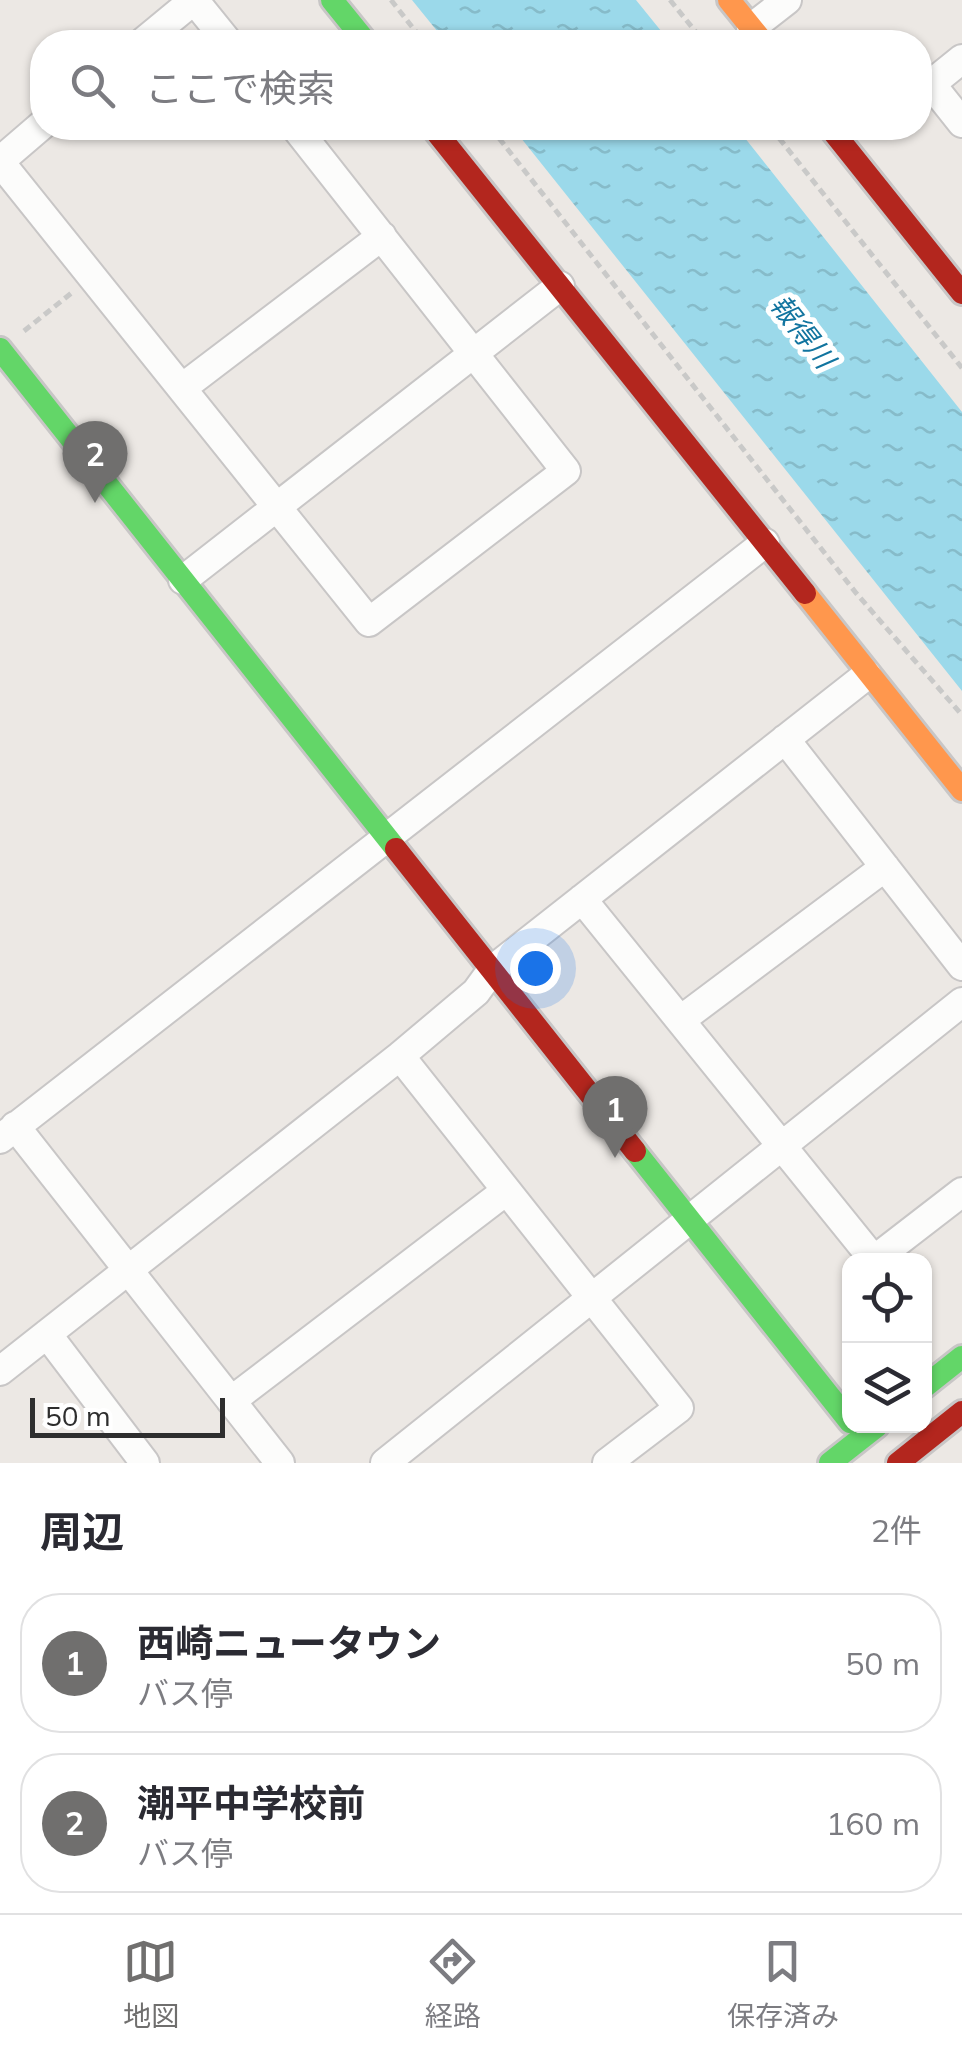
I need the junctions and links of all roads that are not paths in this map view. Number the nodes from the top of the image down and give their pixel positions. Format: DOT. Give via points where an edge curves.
graph roads {
  1 [pos="194,0"];
  2 [pos="332,0"];
  3 [pos="729,0"];
  4 [pos="786,0"];
  5 [pos="158,30"];
  6 [pos="218,30"];
  7 [pos="356,30"];
  8 [pos="753,30"];
  9 [pos="761,30"];
  10 [pos="962,59"];
  11 [pos="932,83"];
  12 [pos="932,85"];
  13 [pos="962,123"];
  14 [pos="30,135"];
  15 [pos="306,140"];
  16 [pos="444,140"];
  17 [pos="841,140"];
  18 [pos="0,161"];
  19 [pos="382,236"];
  20 [pos="951,257"];
  21 [pos="560,286"];
  22 [pos="962,293"];
  23 [pos="9,342"];
  24 [pos="475,352"];
  25 [pos="182,388"];
  26 [pos="277,507"];
  27 [pos="764,543"];
  28 [pos="183,580"];
  29 [pos="867,674"];
  30 [pos="784,739"];
  31 [pos="962,790"];
  32 [pos="387,837"];
  33 [pos="885,867"];
  34 [pos="582,899"];
  35 [pos="962,966"];
  36 [pos="492,970"];
  37 [pos="962,1002"];
  38 [pos="682,1019"];
  39 [pos="400,1056"];
  40 [pos="8,1133"];
  41 [pos="779,1148"];
  42 [pos="506,1191"];
  43 [pos="962,1192"];
  44 [pos="690,1220"];
  45 [pos="130,1268"];
  46 [pos="592,1298"];
  47 [pos="47,1334"];
  48 [pos="962,1357"];
  49 [pos="0,1371"];
  50 [pos="932,1381"];
  51 [pos="231,1401"];
  52 [pos="842,1406"];
  53 [pos="962,1412"];
  54 [pos="856,1433"];
  55 [pos="863,1433"];
  56 [pos="402,1458"];
  57 [pos="138,1461"];
  58 [pos="280,1463"];
  59 [pos="607,1463"];
  60 [pos="830,1463"];
  61 [pos="882,1463"];
  62 [pos="898,1463"];
  1 -- 5 [label="street"];
  1 -- 6 [label="street"];
  2 -- 7 [label="street"];
  3 -- 8 [label="street"];
  4 -- 9 [label="street"];
  10 -- 11 [label="street"];
  12 -- 13 [label="street"];
  14 -- 18 [label="street"];
  15 -- 19 [label="street"];
  16 -- 21 [label="street"];
  17 -- 20 [label="street"];
  18 -- 25 [label="street"];
  19 -- 24 [label="street"];
  19 -- 25 [label="street"];
  20 -- 22 [label="street"];
  21 -- 24 [label="street"];
  21 -- 27 [label="street"];
  23 -- 28 [label="street"];
  24 -- 26 [label="street"];
  24 -- 26 [label="street" via="566,472 368,622"];
  25 -- 26 [label="street"];
  26 -- 28 [label="street"];
  27 -- 29 [label="street"];
  27 -- 32 [label="street"];
  28 -- 32 [label="street"];
  29 -- 30 [label="street"];
  29 -- 31 [label="street"];
  30 -- 33 [label="street"];
  30 -- 34 [label="street"];
  32 -- 36 [label="street"];
  32 -- 40 [label="street"];
  33 -- 35 [label="street"];
  33 -- 38 [label="street"];
  34 -- 36 [label="street"];
  34 -- 38 [label="street"];
  36 -- 39 [label="street" via="476,992"];
  36 -- 44 [label="street"];
  37 -- 41 [label="street"];
  38 -- 41 [label="street"];
  39 -- 42 [label="street"];
  39 -- 45 [label="street"];
  40 -- 45 [label="street"];
  41 -- 43 [label="street" via="874,1260"];
  41 -- 44 [label="street"];
  42 -- 46 [label="street"];
  42 -- 51 [label="street"];
  44 -- 46 [label="street"];
  44 -- 52 [label="street"];
  45 -- 47 [label="street"];
  45 -- 51 [label="street"];
  46 -- 56 [label="street"];
  46 -- 59 [label="street" via="679,1408"];
  47 -- 49 [label="street"];
  47 -- 57 [label="street"];
  48 -- 50 [label="street"];
  51 -- 58 [label="street"];
  53 -- 62 [label="street"];
  54 -- 60 [label="street"];
  55 -- 61 [label="street"];
}
